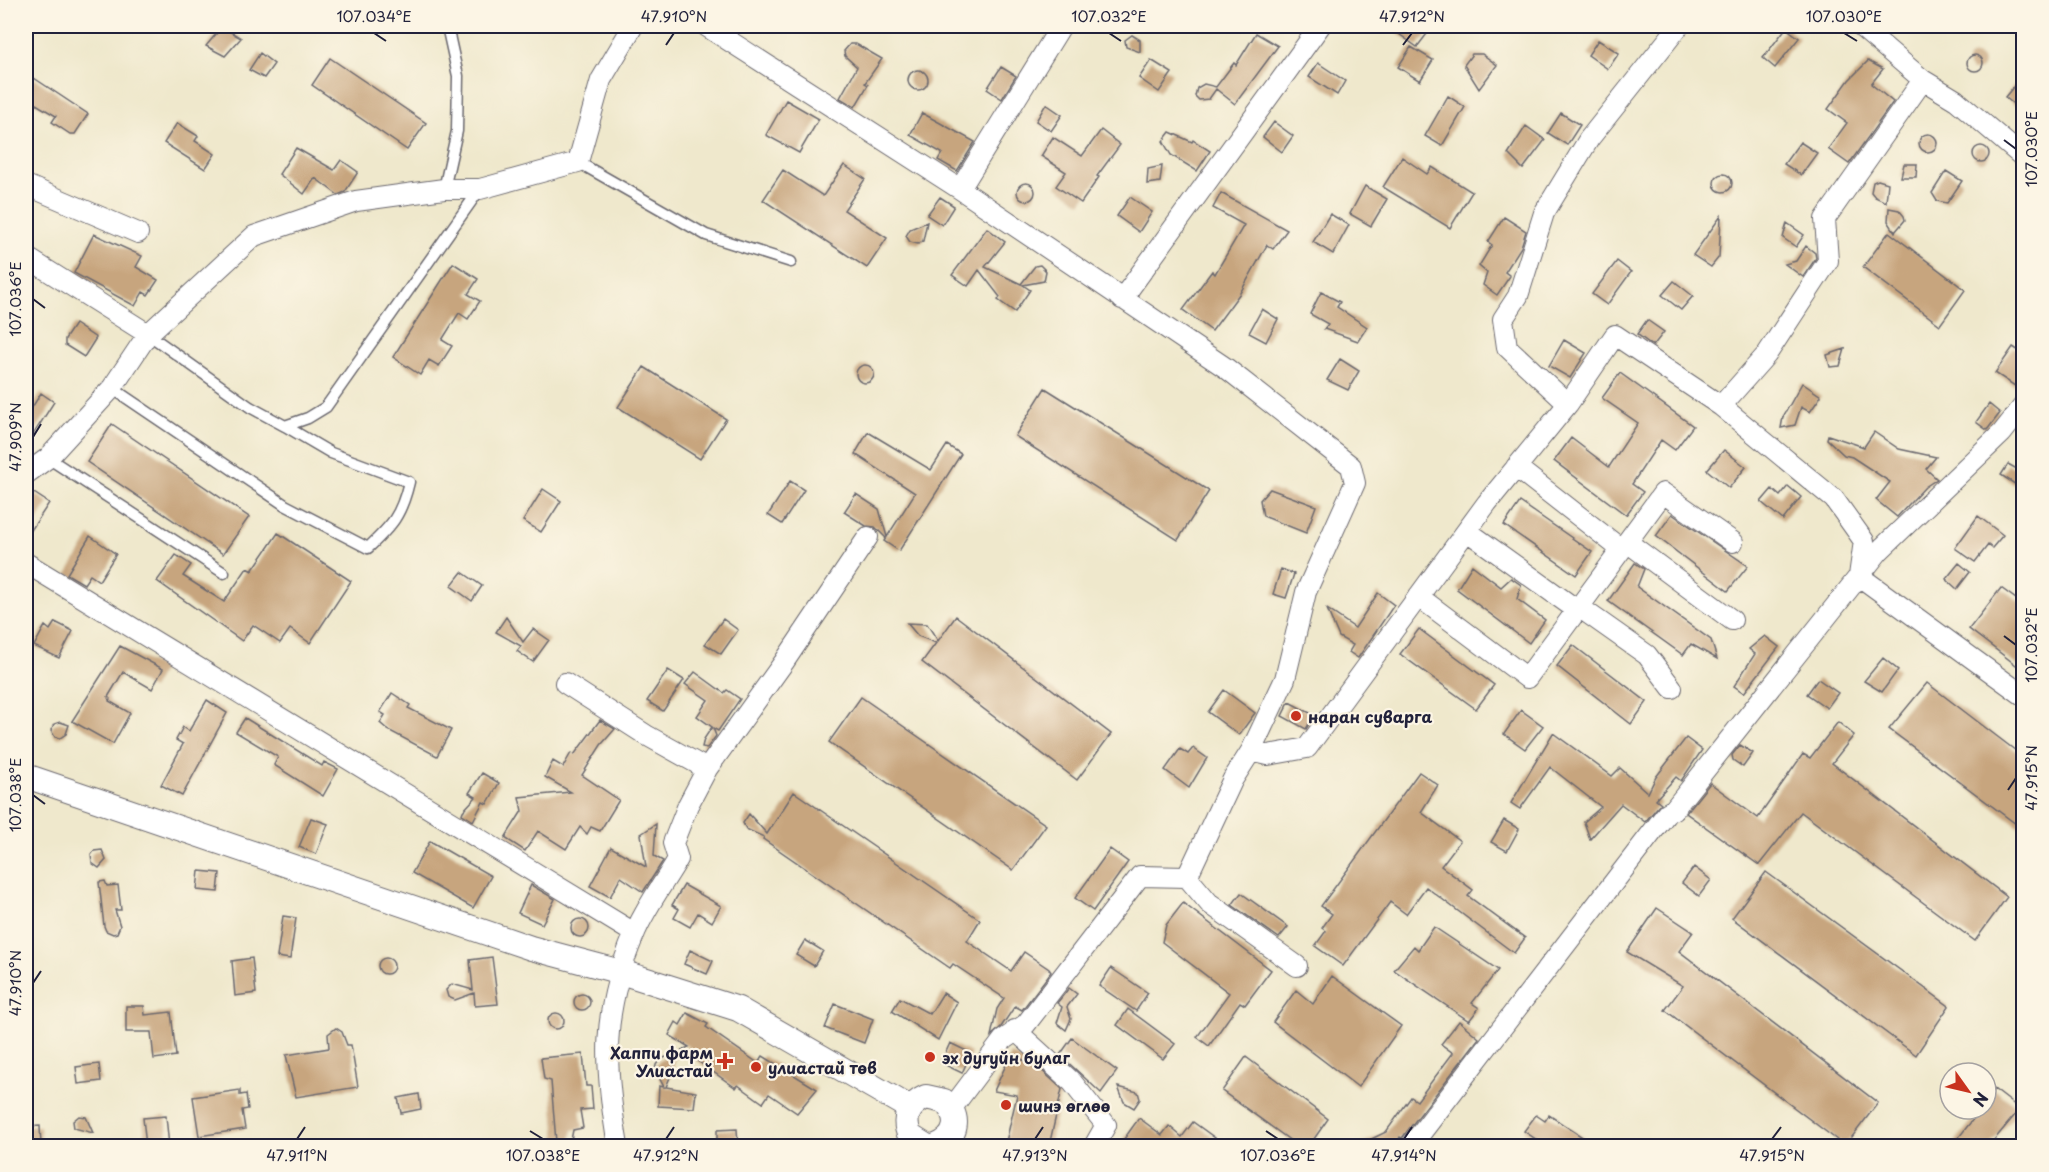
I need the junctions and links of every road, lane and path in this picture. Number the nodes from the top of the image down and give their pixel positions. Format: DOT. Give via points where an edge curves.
graph roads {
  1 [pos="447,26"];
  2 [pos="633,26"];
  3 [pos="706,26"];
  4 [pos="1061,26"];
  5 [pos="1320,26"];
  6 [pos="1679,26"];
  7 [pos="1860,26"];
  8 [pos="1923,80"];
  9 [pos="2024,159"];
  10 [pos="578,162"];
  11 [pos="26,185"];
  12 [pos="444,189"];
  13 [pos="480,189"];
  14 [pos="960,189"];
  15 [pos="138,233"];
  16 [pos="26,257"];
  17 [pos="791,262"];
  18 [pos="1122,299"];
  19 [pos="148,334"];
  20 [pos="112,388"];
  21 [pos="1568,404"];
  22 [pos="2024,405"];
  23 [pos="1721,406"];
  24 [pos="285,426"];
  25 [pos="48,458"];
  26 [pos="1516,467"];
  27 [pos="26,474"];
  28 [pos="1467,531"];
  29 [pos="868,537"];
  30 [pos="1733,542"];
  31 [pos="1624,546"];
  32 [pos="26,563"];
  33 [pos="224,573"];
  34 [pos="1859,576"];
  35 [pos="1419,597"];
  36 [pos="1578,609"];
  37 [pos="1732,620"];
  38 [pos="565,683"];
  39 [pos="1672,688"];
  40 [pos="2024,696"];
  41 [pos="1251,751"];
  42 [pos="707,769"];
  43 [pos="26,776"];
  44 [pos="1187,877"];
  45 [pos="634,933"];
  46 [pos="1297,966"];
  47 [pos="621,972"];
  48 [pos="1015,1030"];
  49 [pos="910,1108"];
  50 [pos="952,1108"];
  51 [pos="618,1146"];
  52 [pos="938,1146"];
  53 [pos="1094,1146"];
  54 [pos="1411,1146"];
  1 -- 12 [label="lane" via="459,76 457,131"];
  2 -- 10 [label="street" via="601,80"];
  3 -- 14 [label="street"];
  4 -- 14 [label="street"];
  5 -- 18 [label="street"];
  6 -- 21 [label="street" via="1589,139 1544,213 1518,296 1503,319 1508,347"];
  7 -- 8 [label="street"];
  8 -- 9 [label="street" via="1956,100"];
  8 -- 23 [label="street" via="1825,219 1828,261 1767,354"];
  10 -- 13 [label="street"];
  10 -- 17 [label="lane" via="706,235"];
  11 -- 15 [label="street"];
  12 -- 13 [label="street"];
  12 -- 19 [label="street" via="356,201 254,236"];
  13 -- 24 [label="lane" via="326,407"];
  14 -- 18 [label="street"];
  16 -- 19 [label="street"];
  18 -- 41 [label="street" via="1227,368 1351,466 1355,483 1350,501 1306,592 1285,679"];
  19 -- 20 [label="street"];
  19 -- 24 [label="lane" via="250,407"];
  20 -- 24 [label="lane" via="285,505 368,548 395,523 409,482 331,453"];
  20 -- 25 [label="street"];
  21 -- 23 [label="street" via="1615,335"];
  21 -- 26 [label="street"];
  22 -- 34 [label="street" via="2002,433 1879,551"];
  23 -- 34 [label="street" via="1834,499 1864,541"];
  25 -- 27 [label="street"];
  25 -- 33 [label="lane"];
  26 -- 28 [label="street"];
  26 -- 31 [label="street"];
  28 -- 35 [label="street"];
  28 -- 36 [label="street"];
  29 -- 42 [label="street"];
  30 -- 31 [label="street" via="1663,493"];
  31 -- 36 [label="street"];
  31 -- 37 [label="street"];
  32 -- 45 [label="street"];
  34 -- 40 [label="street"];
  34 -- 54 [label="street" via="1667,813"];
  35 -- 36 [label="street" via="1527,678"];
  35 -- 41 [label="street" via="1307,748 1268,755"];
  36 -- 39 [label="street" via="1647,655"];
  38 -- 42 [label="street"];
  41 -- 44 [label="street" via="1233,779"];
  42 -- 45 [label="street" via="673,843 678,859"];
  43 -- 47 [label="street" via="531,948"];
  44 -- 46 [label="street" via="1209,903"];
  44 -- 48 [label="street" via="1140,876 1026,1024"];
  45 -- 47 [label="street"];
  47 -- 49 [label="street" via="738,1009"];
  47 -- 51 [label="street" via="611,1002 607,1039 609,1089"];
  48 -- 50 [label="street" via="1003,1040"];
  48 -- 53 [label="street" via="1072,1082 1106,1125"];
  49 -- 50 [label="street" via="926,1097 944,1101"];
  49 -- 52 [label="street" via="906,1127 910,1136"];
  50 -- 52 [label="street" via="956,1127"];
}
